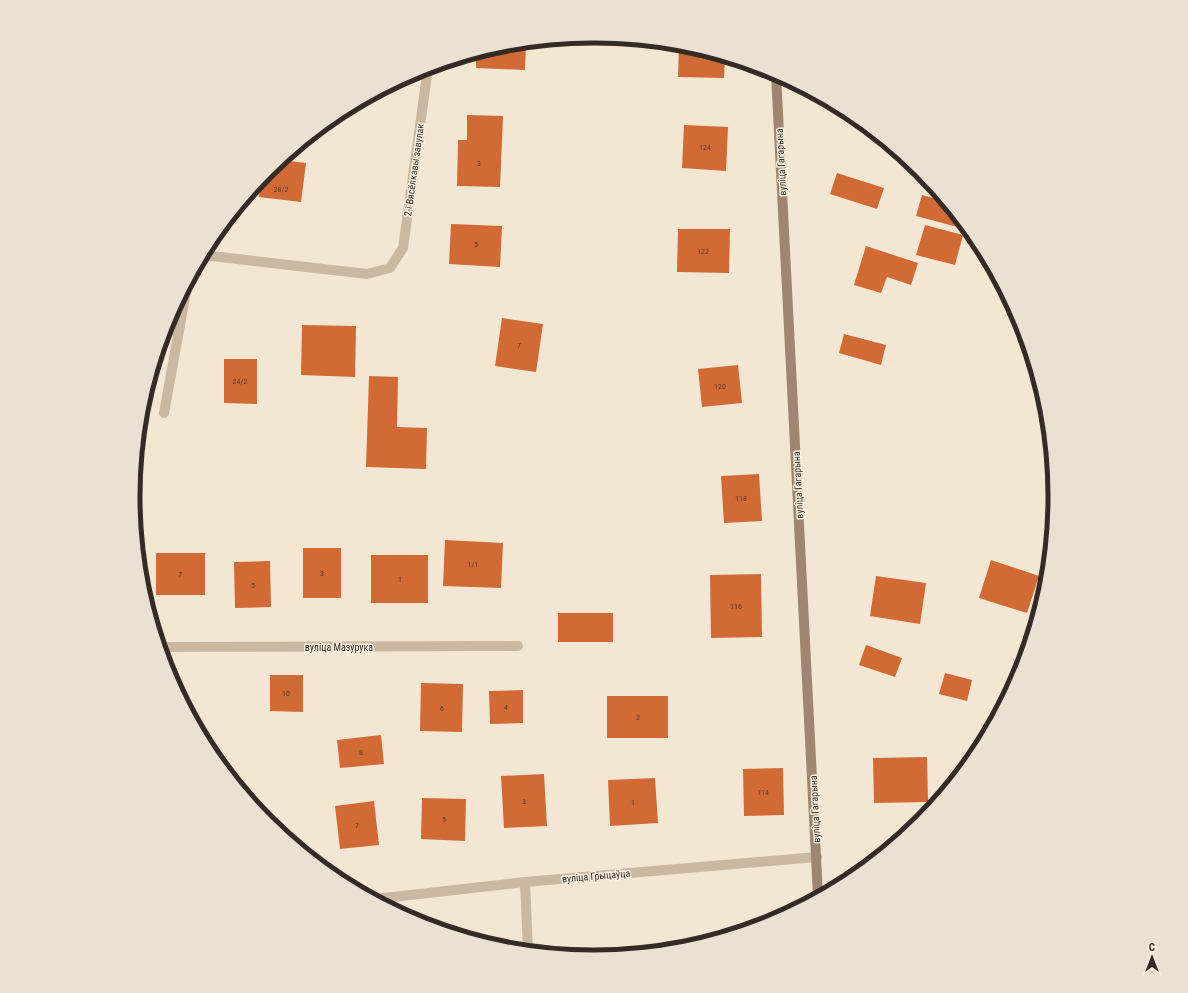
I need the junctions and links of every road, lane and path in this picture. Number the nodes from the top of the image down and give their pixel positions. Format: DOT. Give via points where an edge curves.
graph roads {
  1 [pos="427,75"];
  2 [pos="776,82"];
  3 [pos="210,256"];
  4 [pos="184,303"];
  5 [pos="164,413"];
  6 [pos="518,646"];
  7 [pos="167,647"];
  8 [pos="817,857"];
  9 [pos="525,882"];
  10 [pos="818,891"];
  11 [pos="386,899"];
  12 [pos="528,945"];
  1 -- 3 [label="street, 2-і Вясёлкавы завулак" via="403,248 390,268 367,274"];
  2 -- 8 [label="street, вуліца Гагарына"];
  4 -- 5 [label="street"];
  6 -- 7 [label="street, вуліца Мазурука"];
  8 -- 9 [label="street, вуліца Грыцаўца"];
  8 -- 10 [label="street, вуліца Гагарына"];
  9 -- 11 [label="street, вуліца Грыцаўца"];
  9 -- 12 [label="street"];
}
